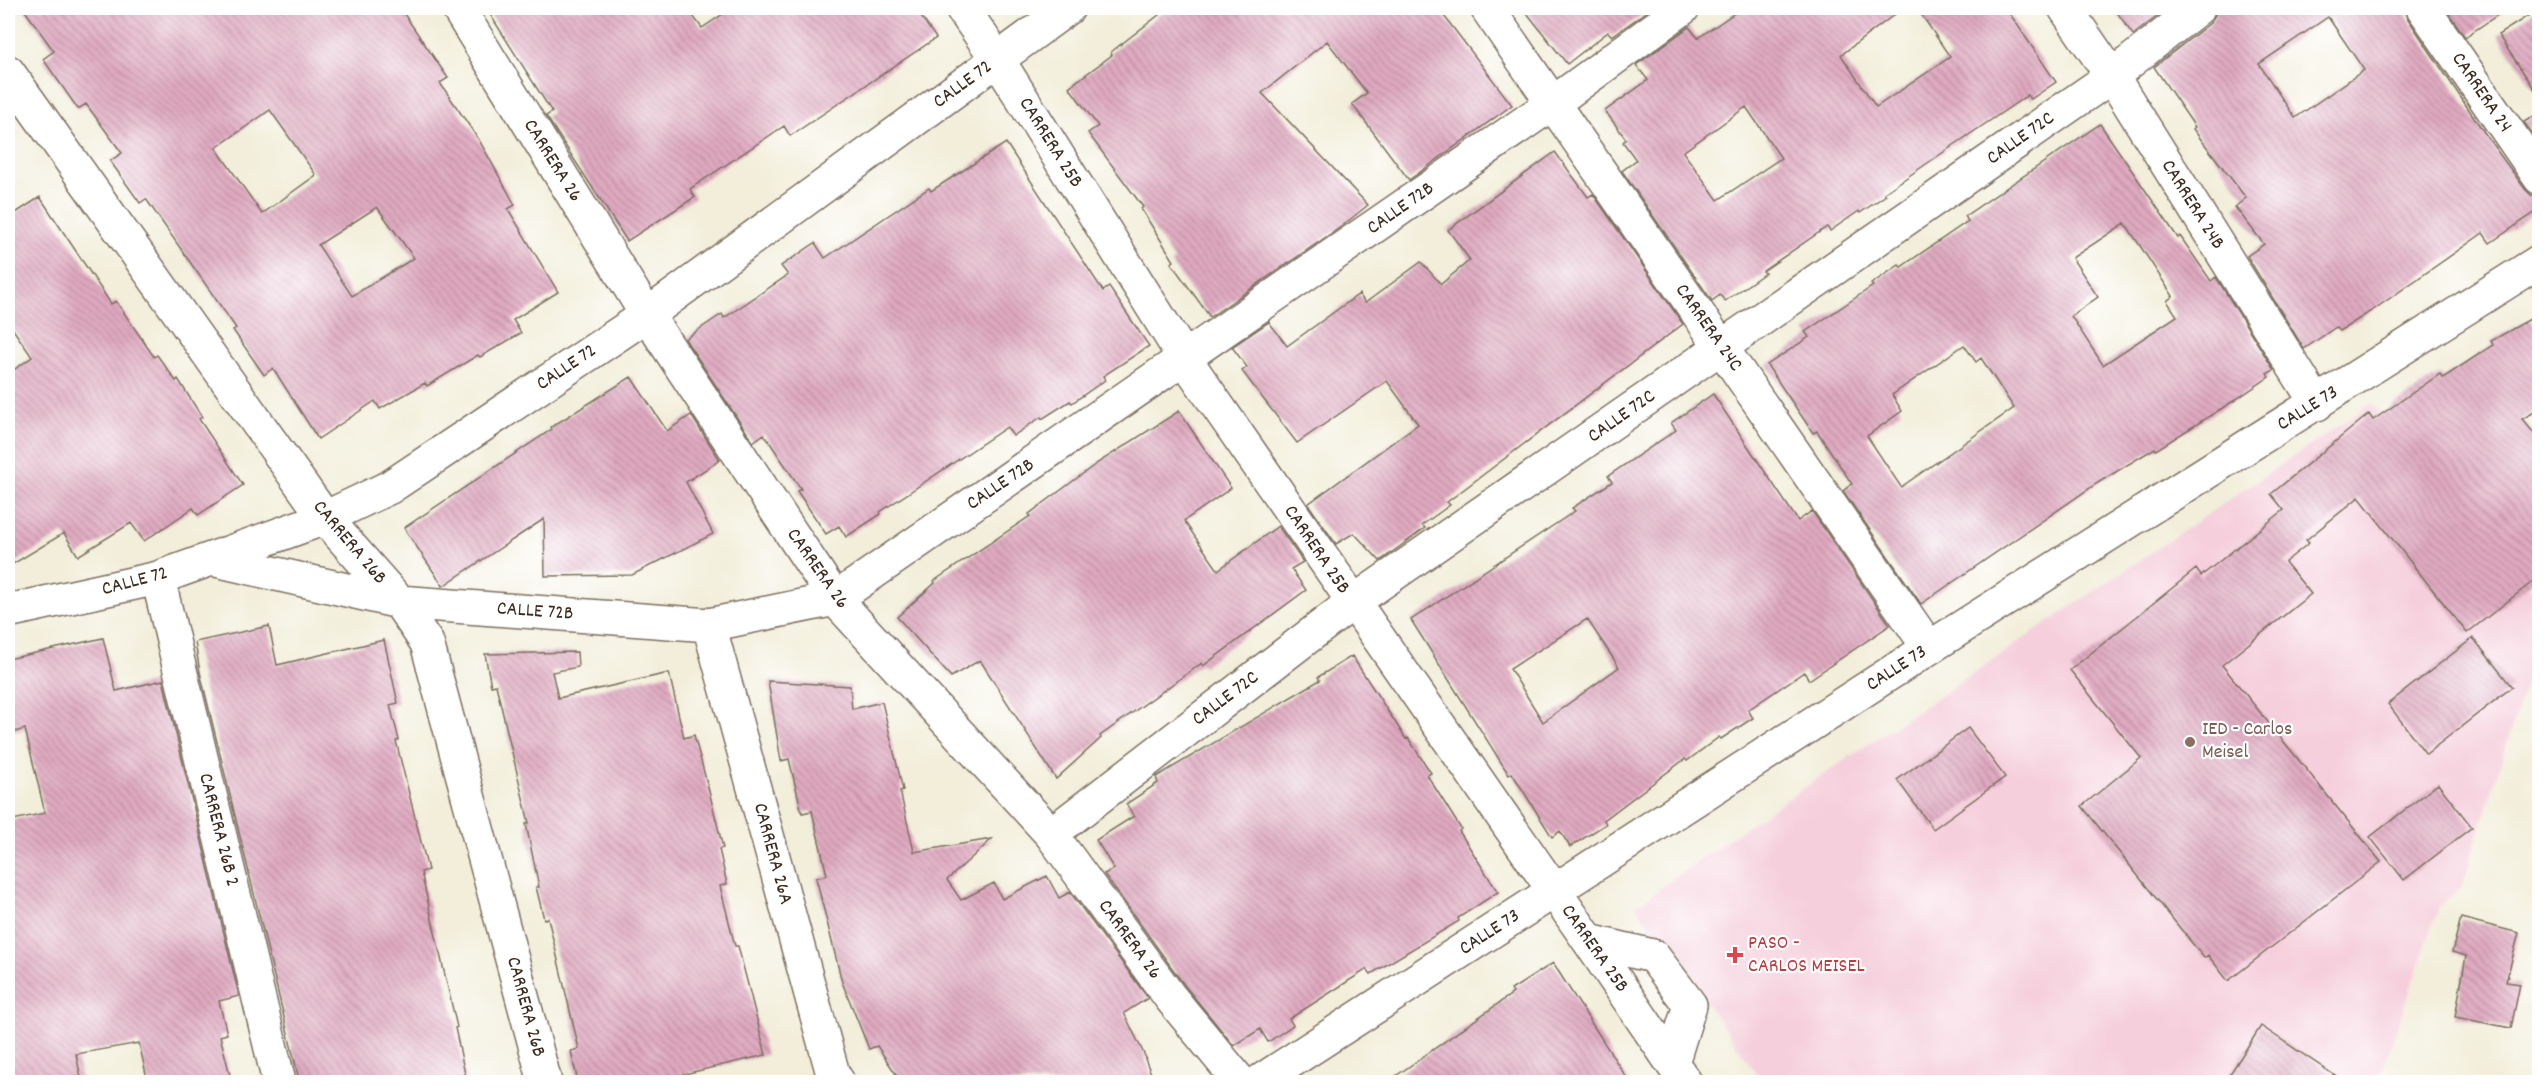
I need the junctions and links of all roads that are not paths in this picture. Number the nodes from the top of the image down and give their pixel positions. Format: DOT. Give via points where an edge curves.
graph roads {
  1 [pos="458,8"];
  2 [pos="962,8"];
  3 [pos="1068,8"];
  4 [pos="1487,8"];
  5 [pos="1683,8"];
  6 [pos="2065,8"];
  7 [pos="2198,8"];
  8 [pos="2423,8"];
  9 [pos="998,60"];
  10 [pos="8,72"];
  11 [pos="2112,76"];
  12 [pos="1553,103"];
  13 [pos="2540,178"];
  14 [pos="2540,261"];
  15 [pos="647,315"];
  16 [pos="1721,348"];
  17 [pos="1185,359"];
  18 [pos="2317,404"];
  19 [pos="325,518"];
  20 [pos="211,559"];
  21 [pos="158,578"];
  22 [pos="835,598"];
  23 [pos="399,603"];
  24 [pos="1352,603"];
  25 [pos="8,611"];
  26 [pos="709,625"];
  27 [pos="1929,648"];
  28 [pos="1051,834"];
  29 [pos="1554,891"];
  30 [pos="1589,941"];
  31 [pos="1678,1073"];
  32 [pos="279,1083"];
  33 [pos="545,1083"];
  34 [pos="838,1083"];
  35 [pos="1240,1083"];
  36 [pos="1259,1083"];
  1 -- 15 [label="street, CARRERA 26"];
  2 -- 9 [label="street, CARRERA 25B"];
  3 -- 9 [label="street, CALLE 72"];
  4 -- 12 [label="street, CARRERA 24C"];
  5 -- 12 [label="street, CALLE 72B"];
  6 -- 11 [label="street, CARRERA 24B"];
  7 -- 11 [label="street, CALLE 72C"];
  8 -- 13 [label="street, CARRERA 24"];
  9 -- 15 [label="street, CALLE 72"];
  9 -- 17 [label="street, CARRERA 25B"];
  10 -- 19 [label="street, CARRERA 26B"];
  11 -- 16 [label="street, CALLE 72C"];
  11 -- 18 [label="street, CARRERA 24B"];
  12 -- 16 [label="street, CARRERA 24C"];
  12 -- 17 [label="street, CALLE 72B"];
  14 -- 18 [label="street, CALLE 73"];
  15 -- 19 [label="street, CALLE 72" via="390,487"];
  15 -- 22 [label="street, CARRERA 26"];
  16 -- 24 [label="street, CALLE 72C"];
  16 -- 27 [label="street, CARRERA 24C"];
  17 -- 22 [label="street, CALLE 72B"];
  17 -- 24 [label="street, CARRERA 25B"];
  18 -- 27 [label="street, CALLE 73"];
  19 -- 20 [label="street, CALLE 72"];
  19 -- 23 [label="street, CARRERA 26B"];
  20 -- 21 [label="street, CALLE 72"];
  20 -- 23 [label="street, CALLE 72B"];
  21 -- 25 [label="street, CALLE 72"];
  21 -- 32 [label="street, CARRERA 26B 2"];
  22 -- 26 [label="street, CALLE 72B"];
  22 -- 28 [label="street, CARRERA 26"];
  23 -- 26 [label="street, CALLE 72B"];
  23 -- 33 [label="street, CARRERA 26B" via="427,642"];
  24 -- 28 [label="street, CALLE 72C"];
  24 -- 29 [label="street, CARRERA 25B"];
  26 -- 34 [label="street, CARRERA 26A"];
  27 -- 29 [label="street, CALLE 73"];
  28 -- 35 [label="street, CARRERA 26" via="1170,997"];
  29 -- 30 [label="street, CARRERA 25B"];
  29 -- 36 [label="street, CALLE 73"];
  30 -- 31 [label="street, CARRERA 25B"];
  30 -- 31 [label="street" via="1653,956 1690,1005"];
}
